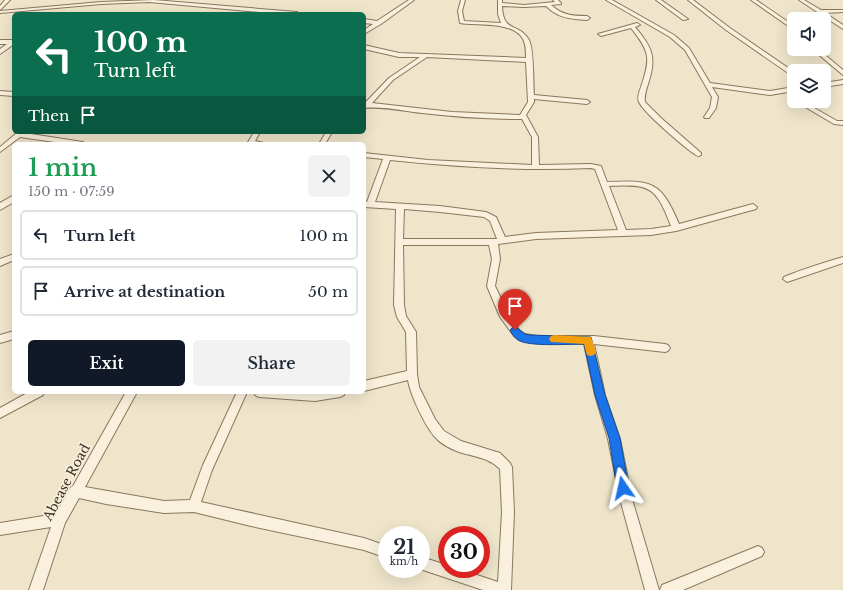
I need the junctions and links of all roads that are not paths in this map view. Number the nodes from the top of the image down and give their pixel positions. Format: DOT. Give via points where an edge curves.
graph roads {
  1 [pos="8,0"];
  2 [pos="411,0"];
  3 [pos="463,0"];
  4 [pos="556,0"];
  5 [pos="608,0"];
  6 [pos="658,0"];
  7 [pos="690,0"];
  8 [pos="753,0"];
  9 [pos="801,0"];
  10 [pos="500,2"];
  11 [pos="548,5"];
  12 [pos="0,9"];
  13 [pos="843,11"];
  14 [pos="0,12"];
  15 [pos="274,12"];
  16 [pos="820,12"];
  17 [pos="587,18"];
  18 [pos="685,19"];
  19 [pos="831,20"];
  20 [pos="366,21"];
  21 [pos="378,23"];
  22 [pos="649,23"];
  23 [pos="787,23"];
  24 [pos="506,25"];
  25 [pos="632,26"];
  26 [pos="843,28"];
  27 [pos="366,31"];
  28 [pos="601,34"];
  29 [pos="0,42"];
  30 [pos="12,42"];
  31 [pos="12,43"];
  32 [pos="366,47"];
  33 [pos="0,52"];
  34 [pos="426,55"];
  35 [pos="823,56"];
  36 [pos="529,60"];
  37 [pos="787,70"];
  38 [pos="843,73"];
  39 [pos="843,82"];
  40 [pos="831,84"];
  41 [pos="709,85"];
  42 [pos="787,90"];
  43 [pos="781,91"];
  44 [pos="0,94"];
  45 [pos="12,94"];
  46 [pos="378,94"];
  47 [pos="787,94"];
  48 [pos="531,97"];
  49 [pos="587,102"];
  50 [pos="388,105"];
  51 [pos="366,106"];
  52 [pos="810,108"];
  53 [pos="524,117"];
  54 [pos="706,117"];
  55 [pos="843,123"];
  56 [pos="20,134"];
  57 [pos="68,142"];
  58 [pos="0,150"];
  59 [pos="699,154"];
  60 [pos="366,155"];
  61 [pos="386,158"];
  62 [pos="536,168"];
  63 [pos="604,184"];
  64 [pos="12,199"];
  65 [pos="367,204"];
  66 [pos="0,207"];
  67 [pos="400,207"];
  68 [pos="753,207"];
  69 [pos="676,228"];
  70 [pos="623,234"];
  71 [pos="498,241"];
  72 [pos="399,242"];
  73 [pos="12,258"];
  74 [pos="843,260"];
  75 [pos="0,263"];
  76 [pos="787,279"];
  77 [pos="12,336"];
  78 [pos="0,339"];
  79 [pos="588,340"];
  80 [pos="665,348"];
  81 [pos="412,374"];
  82 [pos="366,386"];
  83 [pos="35,394"];
  84 [pos="131,394"];
  85 [pos="241,394"];
  86 [pos="287,394"];
  87 [pos="328,394"];
  88 [pos="0,413"];
  89 [pos="75,491"];
  90 [pos="194,506"];
  91 [pos="60,520"];
  92 [pos="0,529"];
  93 [pos="378,549"];
  94 [pos="758,552"];
  95 [pos="430,566"];
  96 [pos="36,590"];
  97 [pos="504,590"];
  98 [pos="652,590"];
  99 [pos="667,590"];
  1 -- 12 [label="street"];
  2 -- 21 [label="street"];
  3 -- 24 [label="street" via="460,11 462,22"];
  4 -- 11 [label="street" via="559,3"];
  5 -- 22 [label="street"];
  6 -- 18 [label="street"];
  7 -- 37 [label="street"];
  8 -- 23 [label="street"];
  9 -- 16 [label="street"];
  10 -- 11 [label="street" via="521,6"];
  10 -- 24 [label="street" via="502,22"];
  11 -- 17 [label="street" via="558,14"];
  13 -- 16 [label="street"];
  14 -- 15 [label="street" via="149,1"];
  19 -- 26 [label="street"];
  20 -- 21 [label="street"];
  21 -- 27 [label="street"];
  22 -- 25 [label="street"];
  22 -- 41 [label="street" via="683,44"];
  24 -- 36 [label="street" via="525,38"];
  25 -- 28 [label="street"];
  25 -- 59 [label="street" via="650,52 650,68 644,85 643,104"];
  29 -- 30 [label="street"];
  31 -- 33 [label="street"];
  32 -- 34 [label="street" via="399,55"];
  34 -- 36 [label="street"];
  34 -- 46 [label="street" via="391,79"];
  35 -- 38 [label="street"];
  36 -- 48 [label="street"];
  39 -- 40 [label="street"];
  41 -- 43 [label="street" via="764,93"];
  41 -- 54 [label="street" via="715,100 711,112"];
  42 -- 43 [label="street"];
  43 -- 47 [label="street"];
  44 -- 45 [label="street"];
  46 -- 50 [label="street"];
  46 -- 51 [label="street"];
  48 -- 49 [label="street"];
  48 -- 53 [label="street"];
  50 -- 51 [label="street"];
  50 -- 53 [label="street" via="409,110"];
  52 -- 55 [label="street" via="832,121"];
  53 -- 62 [label="street" via="534,132"];
  56 -- 57 [label="street"];
  56 -- 58 [label="street"];
  60 -- 61 [label="street"];
  61 -- 62 [label="street"];
  61 -- 65 [label="street"];
  62 -- 63 [label="street" via="591,166 598,168"];
  63 -- 69 [label="street" via="642,184 656,190"];
  63 -- 70 [label="street"];
  64 -- 66 [label="street"];
  65 -- 67 [label="street"];
  67 -- 71 [label="street" via="486,215 493,219"];
  67 -- 72 [label="street"];
  68 -- 69 [label="street"];
  69 -- 70 [label="street"];
  70 -- 71 [label="street" via="536,236"];
  71 -- 72 [label="street"];
  71 -- 79 [label="street" via="491,286 515,330 530,340"];
  72 -- 81 [label="street" via="399,305 402,317 411,332"];
  73 -- 75 [label="street"];
  74 -- 76 [label="street"];
  77 -- 78 [label="street"];
  79 -- 80 [label="street"];
  79 -- 98 [label="street" via="600,395 614,438 626,499"];
  81 -- 82 [label="street"];
  81 -- 97 [label="street" via="418,396 440,435 458,446 496,457 506,467 508,512"];
  83 -- 88 [label="street"];
  84 -- 89 [label="street, Abease Road"];
  85 -- 90 [label="street" via="207,468"];
  86 -- 87 [label="street"];
  89 -- 90 [label="street" via="164,507"];
  89 -- 91 [label="street, Abease Road"];
  90 -- 93 [label="street"];
  91 -- 92 [label="street"];
  91 -- 96 [label="street, Abease Road"];
  94 -- 99 [label="street"];
  95 -- 97 [label="street"];
}
